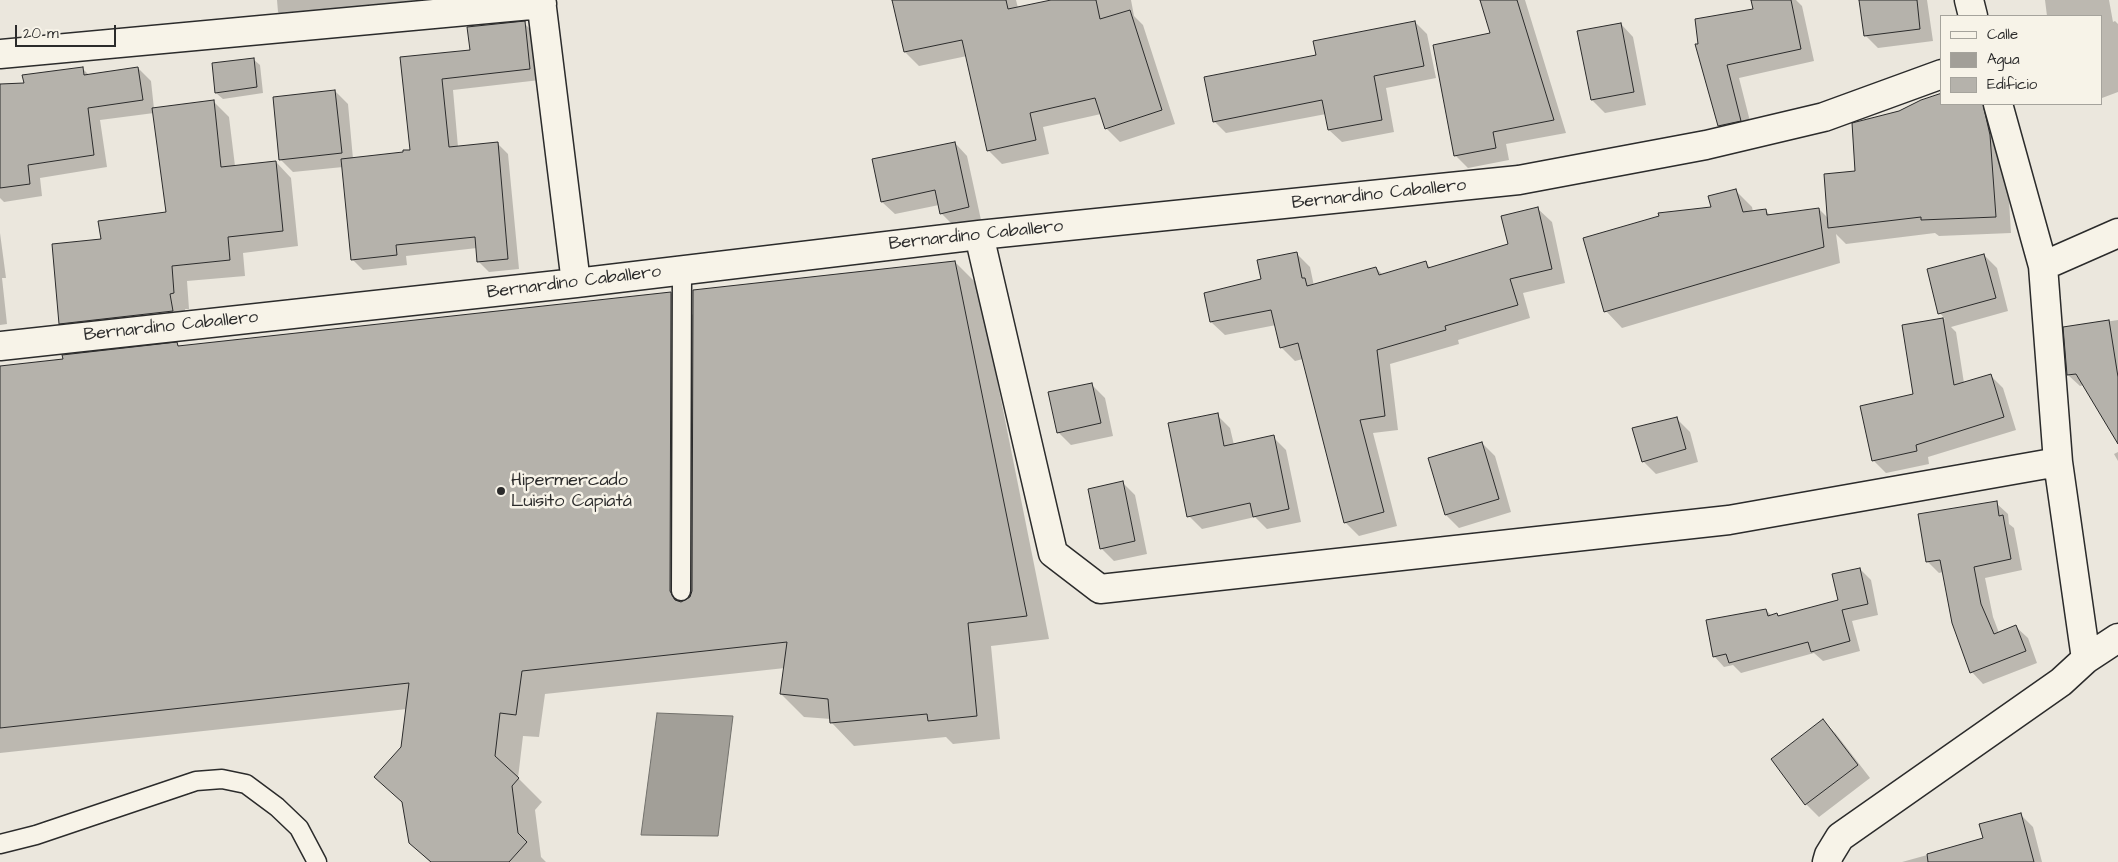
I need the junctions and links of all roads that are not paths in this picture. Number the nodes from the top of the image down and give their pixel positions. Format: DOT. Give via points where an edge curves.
graph roads {
  1 [pos="1968,0"];
  2 [pos="542,2"];
  3 [pos="1973,15"];
  4 [pos="0,54"];
  5 [pos="1940,75"];
  6 [pos="1998,105"];
  7 [pos="2118,233"];
  8 [pos="979,235"];
  9 [pos="2043,266"];
  10 [pos="682,270"];
  11 [pos="576,283"];
  12 [pos="0,346"];
  13 [pos="2058,462"];
  14 [pos="681,591"];
  15 [pos="2118,638"];
  16 [pos="2086,659"];
  17 [pos="0,844"];
  18 [pos="317,862"];
  19 [pos="1828,862"];
  1 -- 3 [label="street"];
  2 -- 4 [label="street"];
  2 -- 11 [label="street"];
  5 -- 8 [label="street, Bernardino Caballero" via="1824,117 1706,145 1518,180"];
  6 -- 9 [label="street"];
  7 -- 9 [label="street"];
  8 -- 10 [label="street, Bernardino Caballero"];
  8 -- 13 [label="street" via="1053,553 1100,589 1730,520"];
  9 -- 13 [label="street"];
  10 -- 11 [label="street, Bernardino Caballero"];
  10 -- 14 [label="lane"];
  11 -- 12 [label="street, Bernardino Caballero"];
  13 -- 16 [label="street"];
  15 -- 16 [label="street"];
  16 -- 19 [label="street" via="2062,682 1840,837"];
  17 -- 18 [label="lane" via="196,781 222,779 246,784 277,807 299,828"];
}
